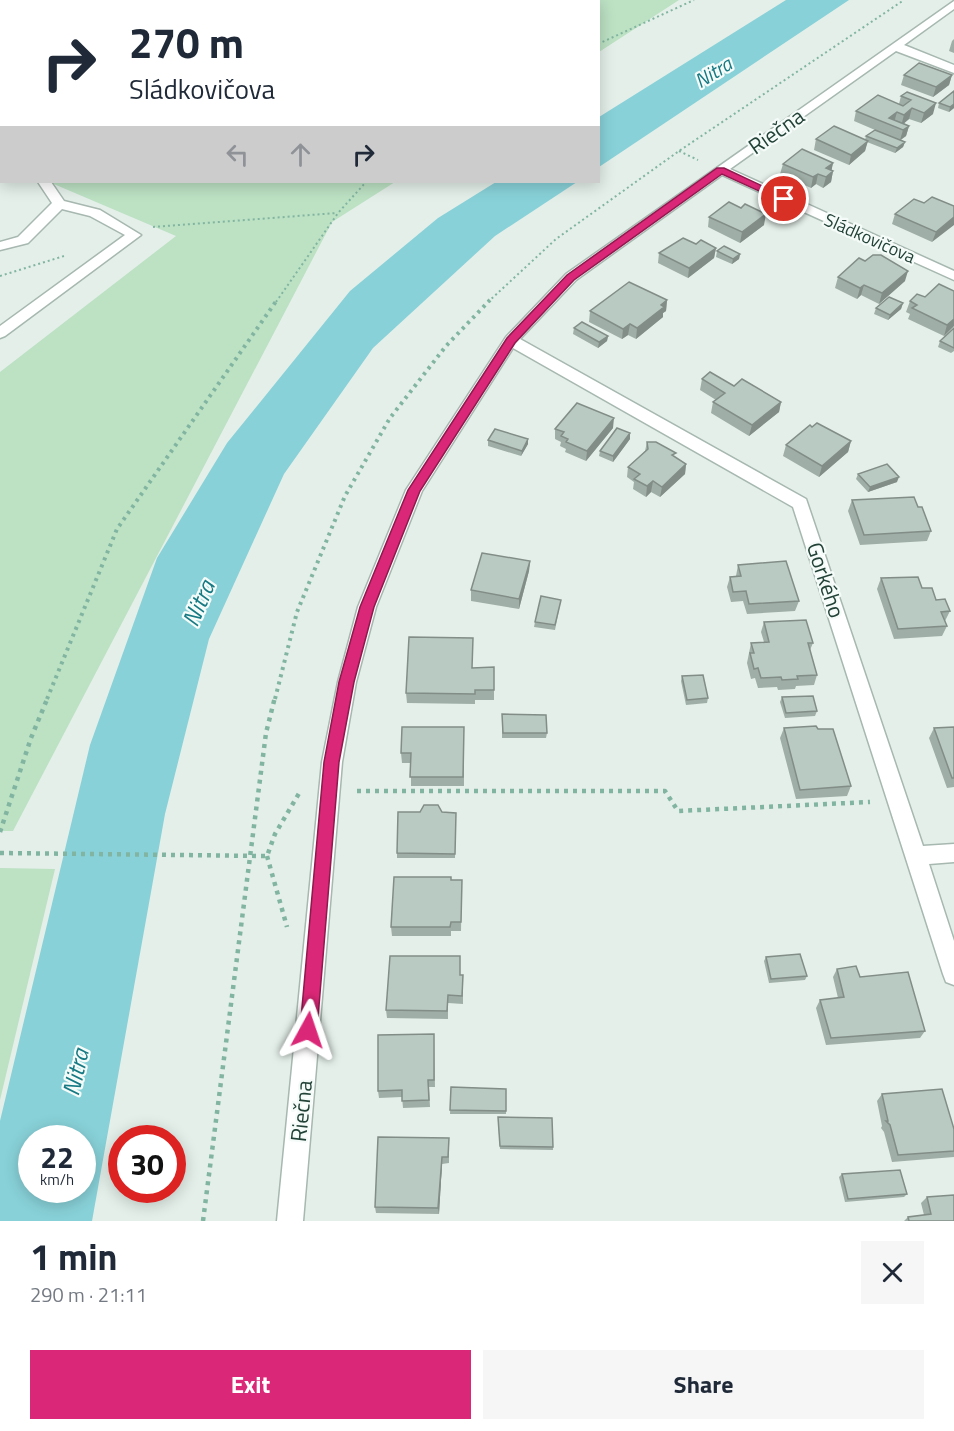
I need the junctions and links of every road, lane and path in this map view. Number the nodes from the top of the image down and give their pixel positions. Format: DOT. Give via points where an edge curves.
graph roads {
  1 [pos="694,0"];
  2 [pos="954,4"];
  3 [pos="600,43"];
  4 [pos="895,46"];
  5 [pos="954,69"];
  6 [pos="679,151"];
  7 [pos="701,162"];
  8 [pos="721,170"];
  9 [pos="46,183"];
  10 [pos="365,183"];
  11 [pos="59,204"];
  12 [pos="338,213"];
  13 [pos="134,235"];
  14 [pos="0,246"];
  15 [pos="954,276"];
  16 [pos="3,327"];
  17 [pos="511,340"];
  18 [pos="332,762"];
  19 [pos="376,791"];
  20 [pos="871,802"];
  21 [pos="0,832"];
  22 [pos="3,853"];
  23 [pos="954,853"];
  24 [pos="916,856"];
  25 [pos="252,857"];
  26 [pos="954,974"];
  27 [pos="203,1221"];
  28 [pos="290,1221"];
  1 -- 3 [label="path"];
  2 -- 4 [label="street, Riečna"];
  4 -- 5 [label="street"];
  4 -- 8 [label="street, Riečna"];
  6 -- 7 [label="path"];
  8 -- 15 [label="street, Sládkovičova"];
  8 -- 17 [label="street, Riečna" via="571,277"];
  9 -- 11 [label="street"];
  10 -- 12 [label="path"];
  11 -- 13 [label="street" via="95,213"];
  11 -- 14 [label="street" via="23,240"];
  12 -- 13 [label="path" via="148,227"];
  12 -- 21 [label="path" via="117,529 31,738"];
  13 -- 16 [label="street"];
  17 -- 18 [label="street, Riečna" via="414,490 367,607 346,682"];
  17 -- 24 [label="street, Gorkého" via="800,503"];
  18 -- 25 [label="path" via="308,778 275,834 267,856"];
  18 -- 28 [label="street, Riečna"];
  19 -- 20 [label="path" via="665,791 678,811"];
  22 -- 25 [label="path"];
  23 -- 24 [label="street"];
  24 -- 26 [label="street, Gorkého"];
  25 -- 27 [label="path"];
}
